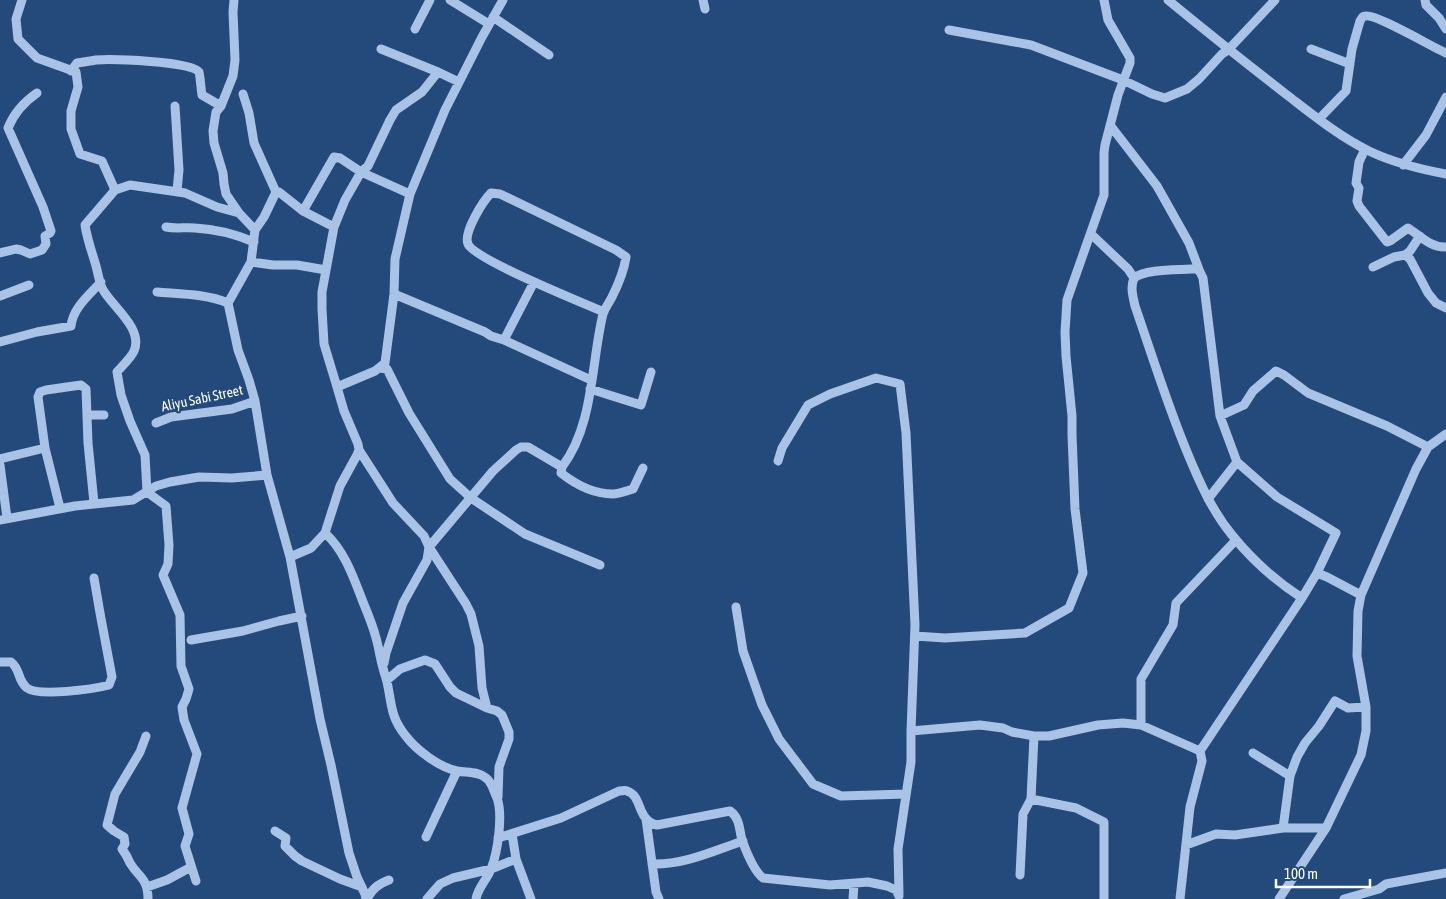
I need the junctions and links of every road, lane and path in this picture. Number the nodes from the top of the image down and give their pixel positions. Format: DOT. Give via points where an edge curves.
graph roads {
  1 [pos="22,0"];
  2 [pos="234,0"];
  3 [pos="430,0"];
  4 [pos="450,0"];
  5 [pos="503,0"];
  6 [pos="1104,0"];
  7 [pos="1168,0"];
  8 [pos="1275,0"];
  9 [pos="1425,0"];
  10 [pos="491,20"];
  11 [pos="415,29"];
  12 [pos="1446,29"];
  13 [pos="949,30"];
  14 [pos="381,49"];
  15 [pos="1311,49"];
  16 [pos="1228,50"];
  17 [pos="1446,53"];
  18 [pos="549,55"];
  19 [pos="1350,64"];
  20 [pos="72,70"];
  21 [pos="438,72"];
  22 [pos="1123,80"];
  23 [pos="459,82"];
  24 [pos="37,93"];
  25 [pos="243,94"];
  26 [pos="1446,97"];
  27 [pos="175,106"];
  28 [pos="221,106"];
  29 [pos="1319,119"];
  30 [pos="1110,125"];
  31 [pos="1364,149"];
  32 [pos="1403,165"];
  33 [pos="360,172"];
  34 [pos="1446,174"];
  35 [pos="115,190"];
  36 [pos="177,191"];
  37 [pos="276,192"];
  38 [pos="410,194"];
  39 [pos="303,211"];
  40 [pos="239,213"];
  41 [pos="334,227"];
  42 [pos="166,228"];
  43 [pos="255,230"];
  44 [pos="1091,234"];
  45 [pos="1420,236"];
  46 [pos="254,242"];
  47 [pos="1446,247"];
  48 [pos="0,253"];
  49 [pos="1406,255"];
  50 [pos="251,262"];
  51 [pos="1373,267"];
  52 [pos="326,270"];
  53 [pos="1200,272"];
  54 [pos="1134,278"];
  55 [pos="101,282"];
  56 [pos="534,282"];
  57 [pos="29,285"];
  58 [pos="157,292"];
  59 [pos="394,294"];
  60 [pos="0,296"];
  61 [pos="228,303"];
  62 [pos="1446,308"];
  63 [pos="604,312"];
  64 [pos="504,340"];
  65 [pos="0,342"];
  66 [pos="379,368"];
  67 [pos="651,372"];
  68 [pos="590,384"];
  69 [pos="336,386"];
  70 [pos="254,401"];
  71 [pos="87,415"];
  72 [pos="104,415"];
  73 [pos="1220,416"];
  74 [pos="156,423"];
  75 [pos="1446,434"];
  76 [pos="1428,447"];
  77 [pos="45,448"];
  78 [pos="359,450"];
  79 [pos="0,459"];
  80 [pos="778,461"];
  81 [pos="1237,462"];
  82 [pos="0,465"];
  83 [pos="562,466"];
  84 [pos="643,468"];
  85 [pos="267,475"];
  86 [pos="147,492"];
  87 [pos="471,498"];
  88 [pos="1208,499"];
  89 [pos="94,503"];
  90 [pos="60,508"];
  91 [pos="4,519"];
  92 [pos="325,533"];
  93 [pos="1236,540"];
  94 [pos="429,547"];
  95 [pos="290,557"];
  96 [pos="600,565"];
  97 [pos="1317,573"];
  98 [pos="94,578"];
  99 [pos="1361,595"];
  100 [pos="1302,598"];
  101 [pos="736,607"];
  102 [pos="302,616"];
  103 [pos="915,636"];
  104 [pos="191,640"];
  105 [pos="0,662"];
  106 [pos="383,671"];
  107 [pos="387,680"];
  108 [pos="487,708"];
  109 [pos="1366,708"];
  110 [pos="1141,726"];
  111 [pos="911,731"];
  112 [pos="146,736"];
  113 [pos="1034,736"];
  114 [pos="1200,751"];
  115 [pos="1253,753"];
  116 [pos="458,771"];
  117 [pos="1290,776"];
  118 [pos="906,794"];
  119 [pos="1030,799"];
  120 [pos="498,800"];
  121 [pos="646,819"];
  122 [pos="1283,828"];
  123 [pos="1326,828"];
  124 [pos="275,831"];
  125 [pos="512,834"];
  126 [pos="426,837"];
  127 [pos="498,838"];
  128 [pos="743,841"];
  129 [pos="1186,844"];
  130 [pos="516,859"];
  131 [pos="652,864"];
  132 [pos="191,867"];
  133 [pos="491,869"];
  134 [pos="1446,873"];
  135 [pos="1020,875"];
  136 [pos="389,880"];
  137 [pos="196,881"];
  138 [pos="854,884"];
  139 [pos="147,887"];
  140 [pos="362,887"];
  141 [pos="899,897"];
  142 [pos="148,899"];
  143 [pos="366,899"];
  144 [pos="427,899"];
  145 [pos="476,899"];
  146 [pos="530,899"];
  147 [pos="659,899"];
  148 [pos="853,899"];
  149 [pos="1104,899"];
  150 [pos="1180,899"];
  151 [pos="1279,899"];
  152 [pos="1344,899"];
  1 -- 20 [label="street" via="16,19 18,40 37,58"];
  2 -- 28 [label="street" via="235,60 233,76"];
  3 -- 11 [label="street"];
  4 -- 10 [label="street"];
  5 -- 10 [label="street"];
  6 -- 22 [label="street" via="1108,20 1130,58"];
  7 -- 16 [label="street"];
  8 -- 16 [label="street"];
  9 -- 12 [label="street" via="1426,6"];
  10 -- 18 [label="street"];
  10 -- 23 [label="street"];
  13 -- 22 [label="street" via="1031,45"];
  14 -- 21 [label="street"];
  15 -- 19 [label="street"];
  16 -- 22 [label="street" via="1187,89 1165,98"];
  16 -- 29 [label="street"];
  17 -- 19 [label="street" via="1366,16 1360,21"];
  19 -- 29 [label="street" via="1346,91"];
  20 -- 28 [label="street" via="77,63 96,60 174,63 195,68 200,75 202,95"];
  20 -- 35 [label="street" via="76,72 78,87 71,129 80,154 102,161"];
  21 -- 23 [label="street"];
  21 -- 33 [label="street" via="422,92 396,110 368,166"];
  22 -- 30 [label="street"];
  23 -- 38 [label="street"];
  24 -- 48 [label="street" via="20,108 8,128 51,232 45,236 46,244 42,250 30,254 21,250"];
  25 -- 37 [label="street" via="254,143"];
  26 -- 32 [label="street" via="1426,135"];
  27 -- 36 [label="street" via="179,168"];
  28 -- 40 [label="street" via="214,121 214,143 224,173 226,194"];
  29 -- 31 [label="street"];
  30 -- 44 [label="street" via="1104,153 1104,195"];
  30 -- 53 [label="street" via="1157,186 1190,243"];
  31 -- 32 [label="street"];
  31 -- 45 [label="street" via="1356,183 1359,188 1357,201 1362,211 1387,242 1408,228"];
  32 -- 34 [label="street"];
  33 -- 38 [label="street"];
  33 -- 39 [label="street" via="340,158 334,158"];
  33 -- 41 [label="street"];
  35 -- 36 [label="street" via="130,185"];
  35 -- 55 [label="street" via="85,225"];
  36 -- 40 [label="street"];
  37 -- 39 [label="street"];
  37 -- 43 [label="street"];
  38 -- 59 [label="street" via="395,259"];
  39 -- 41 [label="street"];
  40 -- 43 [label="street"];
  41 -- 52 [label="street"];
  42 -- 46 [label="street" via="212,230"];
  43 -- 46 [label="street"];
  44 -- 54 [label="street"];
  44 -- 103 [label="street" via="1067,300 1065,332 1075,509 1083,573 1069,608 1025,633 944,638"];
  45 -- 47 [label="street"];
  45 -- 49 [label="street"];
  46 -- 50 [label="street"];
  49 -- 51 [label="street"];
  49 -- 62 [label="street" via="1428,293 1436,303"];
  50 -- 52 [label="street" via="297,264"];
  50 -- 61 [label="street"];
  52 -- 69 [label="street" via="322,324 325,350"];
  53 -- 54 [label="street" via="1191,269 1145,273"];
  53 -- 73 [label="street"];
  54 -- 88 [label="street" via="1135,306 1169,408"];
  55 -- 65 [label="street" via="79,307 71,326"];
  55 -- 86 [label="street" via="134,335 134,352 117,372 121,395 145,454"];
  56 -- 63 [label="street"];
  56 -- 63 [label="street" via="468,245 467,234 491,193 500,194 626,257"];
  56 -- 64 [label="street"];
  57 -- 60 [label="street"];
  58 -- 61 [label="street"];
  59 -- 64 [label="street"];
  59 -- 66 [label="street" via="385,363"];
  61 -- 70 [label="street"];
  63 -- 68 [label="street"];
  64 -- 68 [label="street"];
  66 -- 69 [label="street"];
  66 -- 87 [label="street" via="387,369 409,413 450,479"];
  67 -- 68 [label="street" via="641,405"];
  68 -- 83 [label="street" via="577,440"];
  69 -- 78 [label="street"];
  70 -- 74 [label="street, Aliyu Sabi Street" via="232,409 171,417"];
  70 -- 85 [label="street"];
  71 -- 72 [label="street"];
  71 -- 77 [label="street" via="84,387 40,392"];
  71 -- 89 [label="street"];
  73 -- 76 [label="street" via="1244,405 1253,391 1276,371 1308,393"];
  73 -- 81 [label="street"];
  75 -- 76 [label="street"];
  76 -- 99 [label="street"];
  77 -- 79 [label="street"];
  77 -- 90 [label="street"];
  78 -- 92 [label="street" via="340,486"];
  78 -- 94 [label="street" via="393,503 424,536"];
  80 -- 103 [label="street" via="782,448 808,405 876,378 900,384 906,433"];
  81 -- 88 [label="street"];
  81 -- 97 [label="street" via="1277,497 1336,533"];
  82 -- 91 [label="street"];
  83 -- 84 [label="street" via="561,473 571,480 599,492 615,494 633,489"];
  83 -- 87 [label="street" via="528,447 521,447 493,471"];
  85 -- 86 [label="street" via="199,477 156,486"];
  85 -- 95 [label="street"];
  86 -- 89 [label="street" via="133,500"];
  86 -- 132 [label="street" via="166,506 169,545 168,564 163,575 180,615 181,666 189,689 182,707 197,754 182,808 189,834 185,846"];
  87 -- 94 [label="street"];
  87 -- 96 [label="street" via="525,534"];
  88 -- 93 [label="street"];
  89 -- 90 [label="street"];
  90 -- 91 [label="street"];
  92 -- 95 [label="street" via="311,548"];
  92 -- 106 [label="street" via="350,571 376,637"];
  93 -- 100 [label="street" via="1251,558"];
  93 -- 110 [label="street" via="1176,603 1173,625 1141,678"];
  94 -- 106 [label="street" via="427,560 403,603"];
  94 -- 108 [label="street" via="471,614 479,646"];
  95 -- 102 [label="street"];
  97 -- 99 [label="street"];
  97 -- 100 [label="street"];
  98 -- 105 [label="street" via="112,677 109,685 39,692 28,689 11,662"];
  99 -- 109 [label="street" via="1357,656"];
  100 -- 114 [label="street"];
  101 -- 118 [label="street" via="743,651 762,705 780,738 813,784 841,796"];
  102 -- 104 [label="street"];
  102 -- 140 [label="street" via="349,853"];
  103 -- 111 [label="street"];
  106 -- 107 [label="street"];
  107 -- 108 [label="street" via="400,669 425,660 435,664 456,693"];
  107 -- 116 [label="street" via="394,719 409,741 428,757"];
  108 -- 120 [label="street" via="502,715 509,732 499,767"];
  109 -- 117 [label="street" via="1348,708 1334,701 1305,743"];
  109 -- 123 [label="street" via="1366,732 1361,755"];
  110 -- 113 [label="street" via="1123,723 1098,725 1049,736"];
  110 -- 114 [label="street"];
  111 -- 113 [label="street" via="980,725"];
  111 -- 118 [label="street"];
  112 -- 139 [label="street" via="115,794 107,825 124,838 122,849"];
  113 -- 119 [label="street"];
  114 -- 129 [label="street" via="1202,761 1190,807"];
  115 -- 117 [label="street"];
  116 -- 120 [label="street" via="489,779"];
  116 -- 126 [label="street"];
  117 -- 122 [label="street"];
  118 -- 141 [label="street" via="898,849"];
  119 -- 135 [label="street" via="1023,814"];
  119 -- 149 [label="street" via="1076,808 1104,822"];
  120 -- 127 [label="street"];
  121 -- 125 [label="street" via="635,796 619,790 562,818"];
  121 -- 128 [label="street" via="658,825 730,811 738,818"];
  121 -- 131 [label="street"];
  122 -- 123 [label="street"];
  122 -- 129 [label="street" via="1235,835 1216,834"];
  123 -- 151 [label="street"];
  124 -- 140 [label="street" via="286,838 285,846 295,856"];
  125 -- 127 [label="street"];
  125 -- 130 [label="street"];
  127 -- 133 [label="street"];
  128 -- 131 [label="street" via="702,856"];
  128 -- 138 [label="street" via="763,878 830,885"];
  129 -- 150 [label="street"];
  130 -- 133 [label="street"];
  130 -- 146 [label="street"];
  131 -- 147 [label="street"];
  132 -- 137 [label="street"];
  132 -- 139 [label="street"];
  133 -- 144 [label="street" via="440,884"];
  133 -- 145 [label="street" via="479,887"];
  134 -- 152 [label="street" via="1386,884"];
  136 -- 143 [label="street" via="376,886"];
  138 -- 141 [label="street" via="868,882 888,886 896,890"];
  138 -- 148 [label="street"];
  139 -- 142 [label="street"];
  140 -- 143 [label="street"];
}
